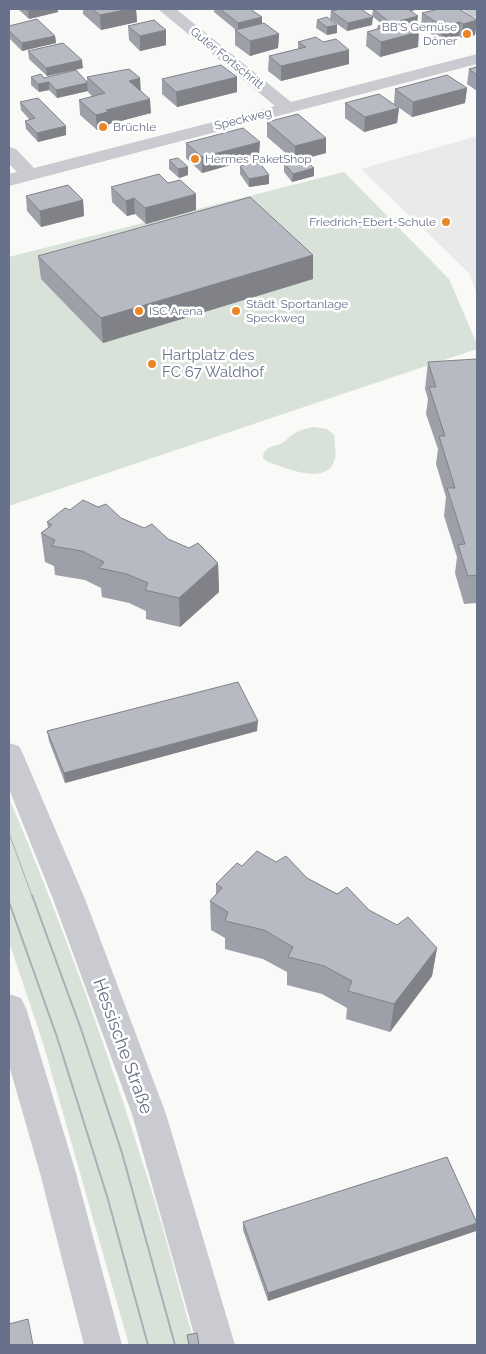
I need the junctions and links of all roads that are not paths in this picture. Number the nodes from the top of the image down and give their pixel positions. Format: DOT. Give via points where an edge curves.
graph roads {
  1 [pos="166,9"];
  2 [pos="470,9"];
  3 [pos="477,13"];
  4 [pos="477,59"];
  5 [pos="288,108"];
  6 [pos="9,153"];
  7 [pos="29,174"];
  8 [pos="9,180"];
  9 [pos="9,754"];
  10 [pos="9,1008"];
  11 [pos="103,1345"];
  12 [pos="216,1345"];
  1 -- 5 [label="street, Guter Fortschritt"];
  2 -- 3 [label="street"];
  4 -- 5 [label="street, Speckweg"];
  5 -- 7 [label="street, Speckweg" via="240,125"];
  6 -- 7 [label="street"];
  7 -- 8 [label="street, Speckweg"];
  9 -- 12 [label="street, Hessische Straße" via="69,899 149,1114"];
  10 -- 11 [label="street" via="58,1173"];
}
